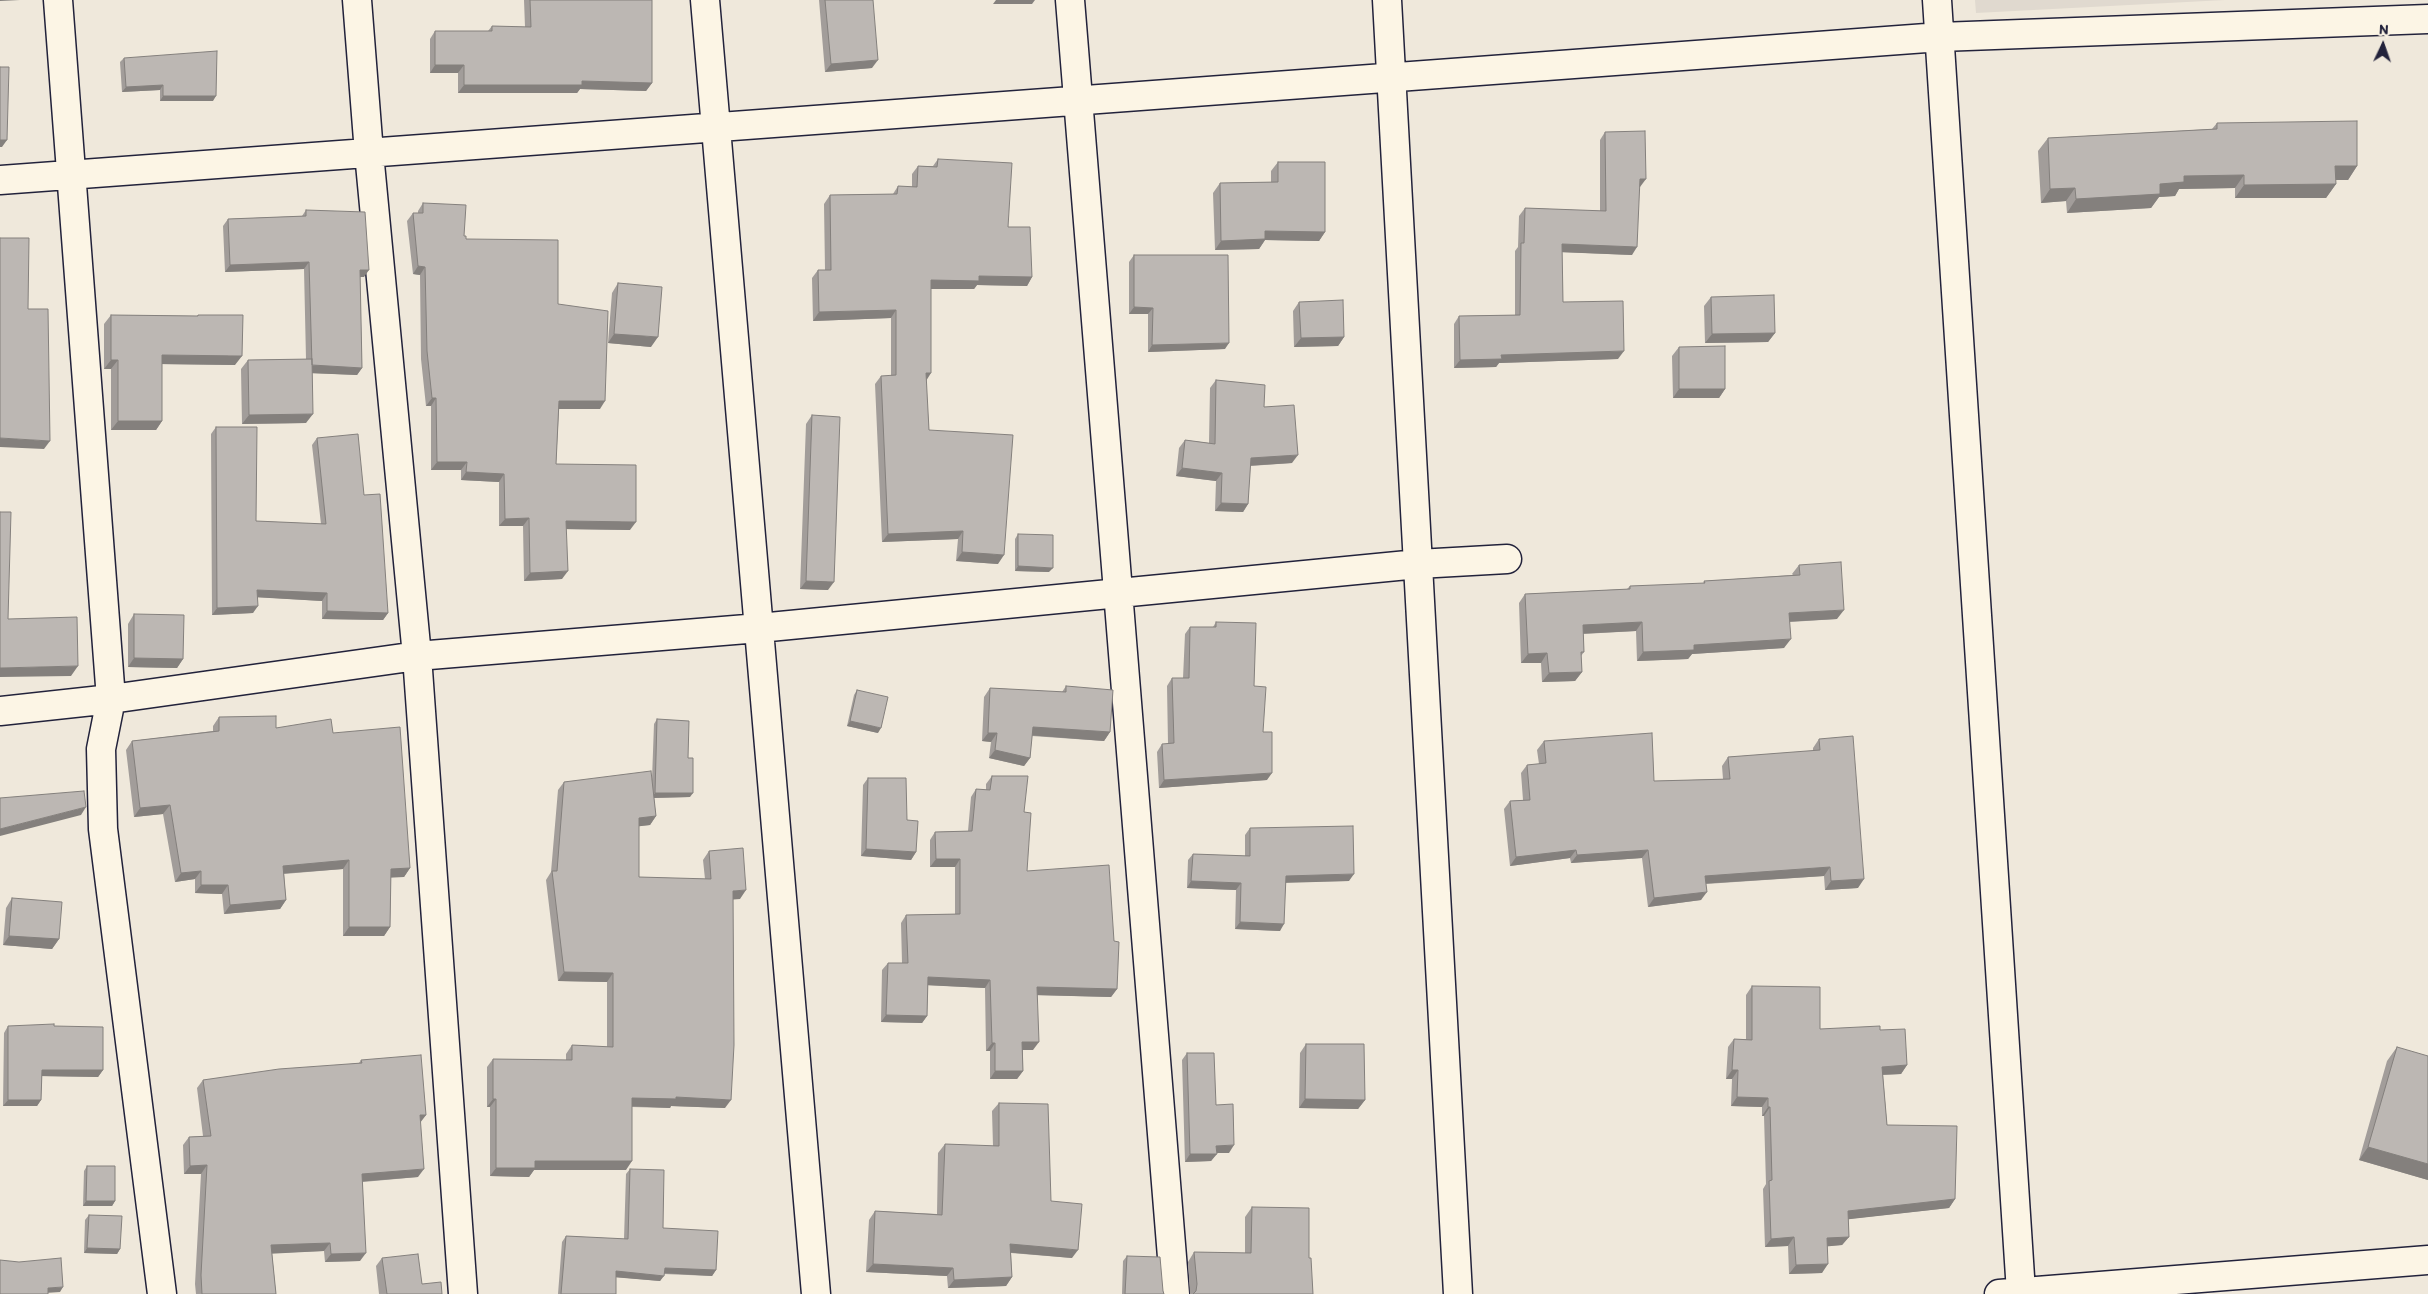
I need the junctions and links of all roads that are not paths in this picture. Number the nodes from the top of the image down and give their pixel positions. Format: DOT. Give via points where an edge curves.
graph roads {
  1 [pos="58,0"];
  2 [pos="357,0"];
  3 [pos="706,0"];
  4 [pos="1070,0"];
  5 [pos="1387,0"];
  6 [pos="1938,0"];
  7 [pos="2428,19"];
  8 [pos="1940,37"];
  9 [pos="1392,77"];
  10 [pos="1078,100"];
  11 [pos="716,127"];
  12 [pos="369,152"];
  13 [pos="71,174"];
  14 [pos="0,180"];
  15 [pos="1507,559"];
  16 [pos="1418,564"];
  17 [pos="1118,594"];
  18 [pos="759,628"];
  19 [pos="417,656"];
  20 [pos="111,699"];
  21 [pos="0,712"];
  22 [pos="2428,1260"];
  23 [pos="2010,1293"];
  24 [pos="162,1294"];
  25 [pos="463,1294"];
  26 [pos="816,1294"];
  27 [pos="1175,1294"];
  28 [pos="1458,1294"];
  1 -- 13 [label="street"];
  2 -- 12 [label="street"];
  3 -- 11 [label="street"];
  4 -- 10 [label="street"];
  5 -- 9 [label="street"];
  6 -- 8 [label="street"];
  7 -- 8 [label="street"];
  8 -- 9 [label="street"];
  8 -- 23 [label="street"];
  9 -- 10 [label="street"];
  9 -- 16 [label="street"];
  10 -- 11 [label="street"];
  10 -- 17 [label="street"];
  11 -- 12 [label="street"];
  11 -- 18 [label="street"];
  12 -- 13 [label="street"];
  12 -- 19 [label="street"];
  13 -- 14 [label="street"];
  13 -- 20 [label="street"];
  15 -- 16 [label="street"];
  16 -- 17 [label="street"];
  16 -- 28 [label="street"];
  17 -- 18 [label="street"];
  17 -- 27 [label="street"];
  18 -- 19 [label="street"];
  18 -- 26 [label="street"];
  19 -- 20 [label="street"];
  19 -- 25 [label="street"];
  20 -- 21 [label="street"];
  20 -- 24 [label="street" via="101,749 103,829"];
  22 -- 23 [label="street"];
}
